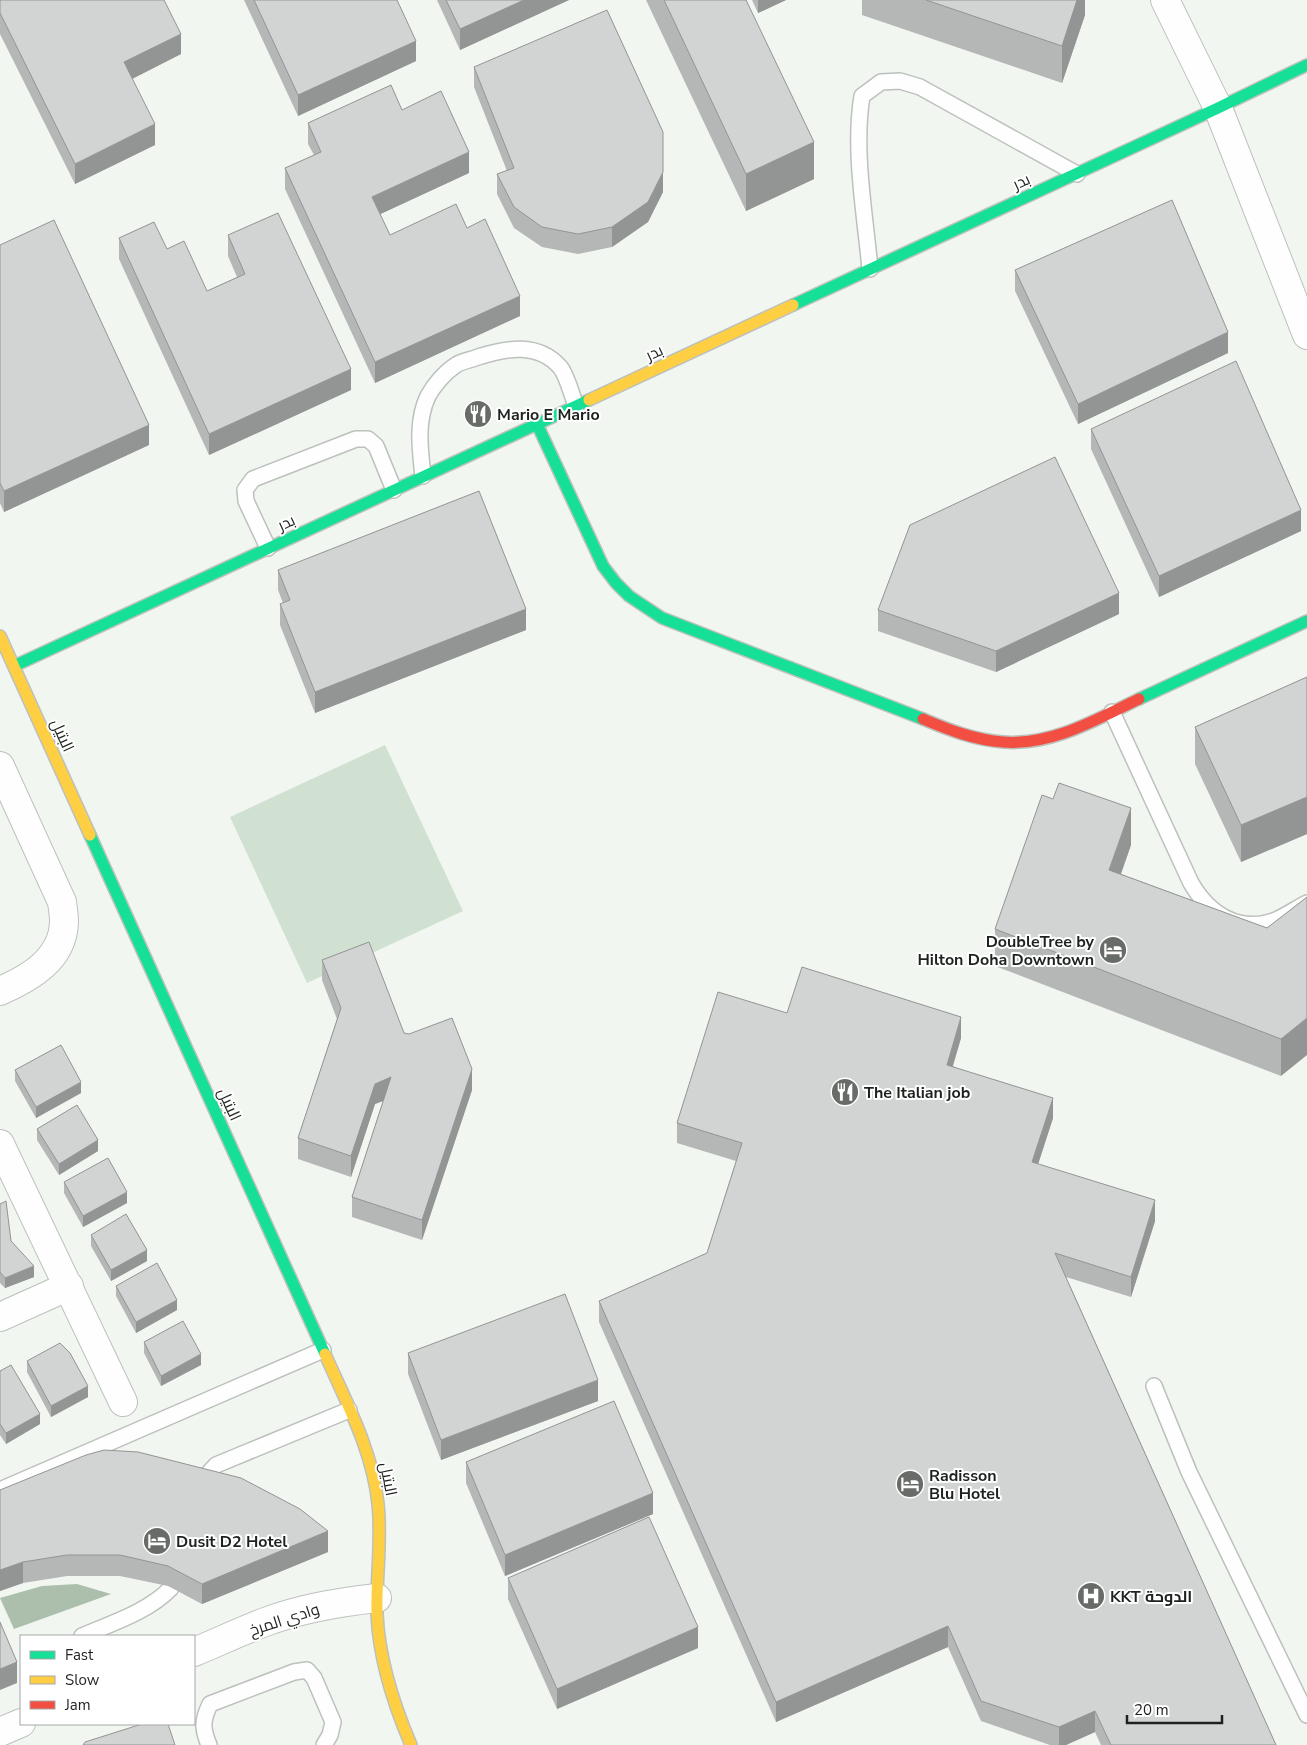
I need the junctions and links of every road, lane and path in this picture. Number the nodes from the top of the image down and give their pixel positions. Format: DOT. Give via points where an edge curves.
graph roads {
  1 [pos="1165,0"];
  2 [pos="1307,65"];
  3 [pos="1218,108"];
  4 [pos="1077,174"];
  5 [pos="870,269"];
  6 [pos="1307,334"];
  7 [pos="576,406"];
  8 [pos="536,424"];
  9 [pos="422,476"];
  10 [pos="394,490"];
  11 [pos="268,548"];
  12 [pos="1307,621"];
  13 [pos="0,636"];
  14 [pos="14,666"];
  15 [pos="1112,712"];
  16 [pos="0,766"];
  17 [pos="1307,903"];
  18 [pos="10,987"];
  19 [pos="0,1144"];
  20 [pos="69,1286"];
  21 [pos="0,1317"];
  22 [pos="323,1350"];
  23 [pos="1154,1386"];
  24 [pos="122,1402"];
  25 [pos="349,1410"];
  26 [pos="200,1488"];
  27 [pos="0,1490"];
  28 [pos="171,1588"];
  29 [pos="377,1598"];
  30 [pos="84,1635"];
  31 [pos="195,1652"];
  32 [pos="1307,1715"];
  33 [pos="20,1723"];
  34 [pos="0,1732"];
  35 [pos="209,1745"];
  36 [pos="324,1745"];
  37 [pos="411,1745"];
  1 -- 3 [label="street"];
  2 -- 3 [label="street, بدر"];
  3 -- 4 [label="street, بدر"];
  3 -- 6 [label="street"];
  4 -- 5 [label="street, بدر"];
  4 -- 5 [label="lane" via="920,86 900,81 881,82 862,96 858,116"];
  5 -- 7 [label="street, بدر"];
  7 -- 8 [label="street, بدر"];
  7 -- 9 [label="lane" via="561,368 546,355 521,348 497,351 456,365 440,378 428,396 419,436"];
  8 -- 9 [label="street, بدر"];
  8 -- 15 [label="street" via="603,566 614,582 644,609 980,740 1032,741"];
  9 -- 10 [label="street, بدر"];
  10 -- 11 [label="street, بدر"];
  10 -- 11 [label="lane" via="376,446 368,439 356,439 253,479 245,490 246,501"];
  11 -- 14 [label="street, بدر"];
  12 -- 15 [label="street"];
  13 -- 14 [label="street, البتيل"];
  14 -- 22 [label="street, البتيل"];
  15 -- 17 [label="lane" via="1191,883 1211,910 1242,923 1259,924 1276,920"];
  16 -- 18 [label="street" via="62,902 64,922 60,942 50,959 35,973"];
  19 -- 20 [label="street"];
  20 -- 21 [label="street"];
  20 -- 24 [label="street"];
  22 -- 25 [label="street, البتيل"];
  22 -- 27 [label="lane"];
  23 -- 32 [label="lane" via="1188,1472"];
  25 -- 26 [label="lane" via="216,1464"];
  25 -- 29 [label="street, البتيل" via="373,1472 378,1504"];
  28 -- 30 [label="lane" via="147,1606"];
  29 -- 31 [label="street, وادي المرخ" via="295,1613"];
  29 -- 37 [label="street, البتيل" via="383,1662"];
  33 -- 34 [label="street"];
  35 -- 36 [label="lane" via="204,1732 204,1717 210,1704 307,1670 314,1678 333,1722"];
}
